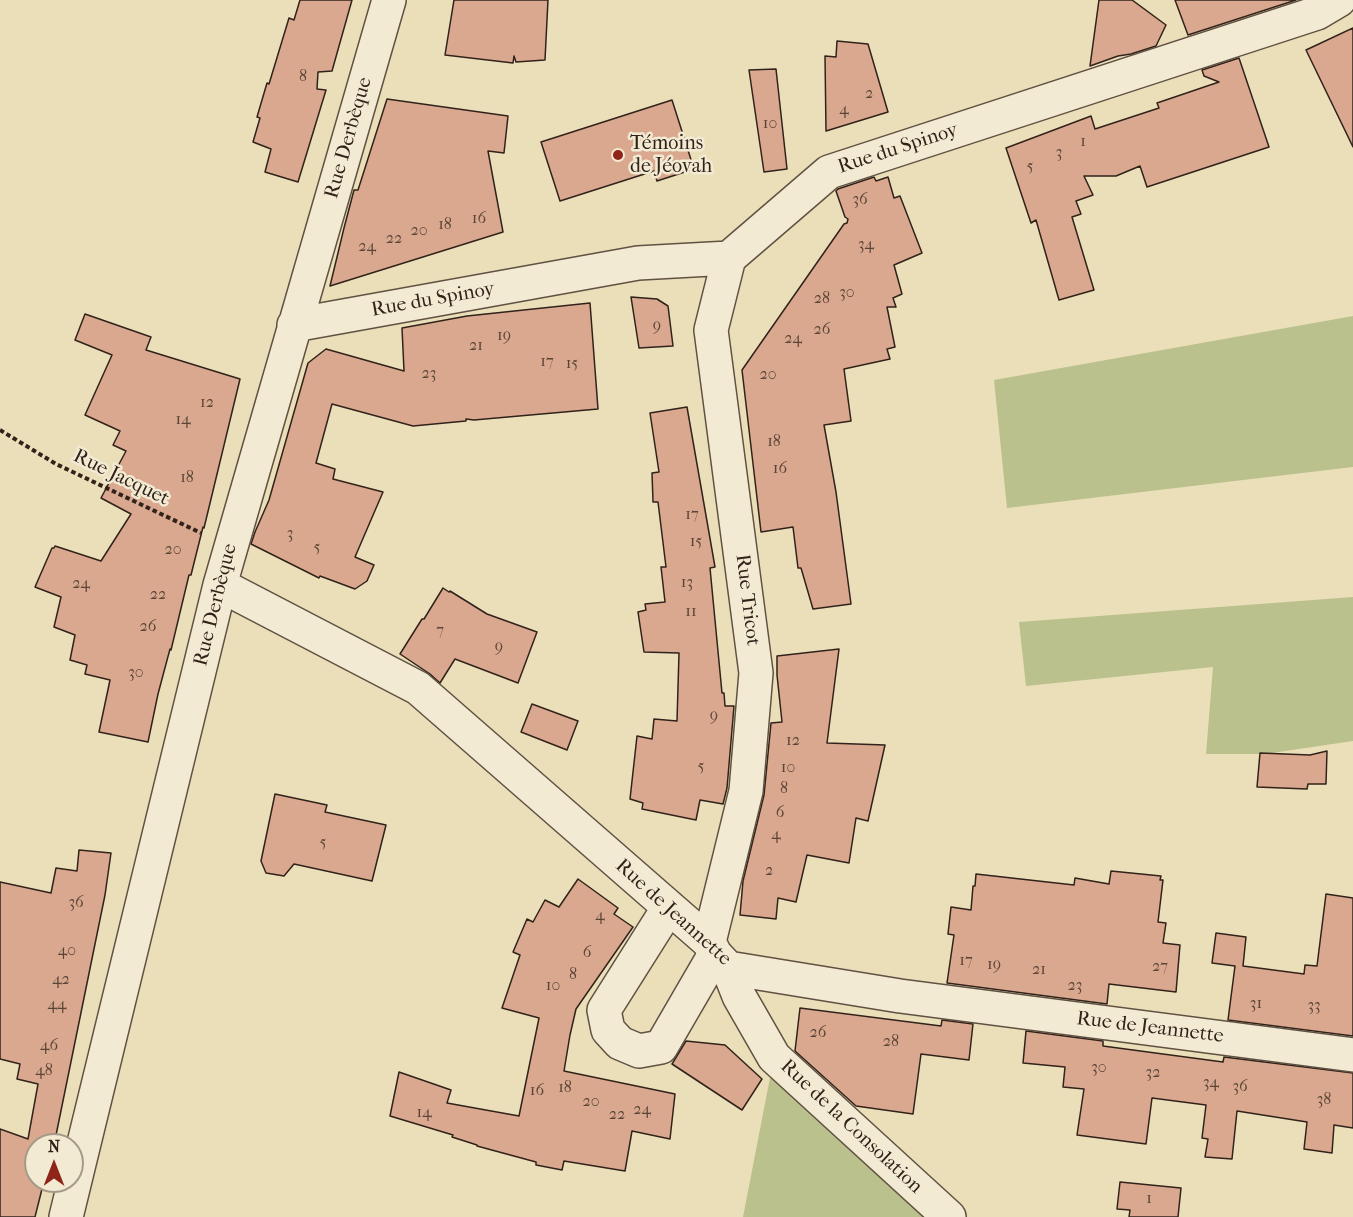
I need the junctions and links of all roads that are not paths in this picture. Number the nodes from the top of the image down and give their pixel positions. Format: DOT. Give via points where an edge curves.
graph roads {
  1 [pos="388,0"];
  2 [pos="1339,0"];
  3 [pos="729,258"];
  4 [pos="294,325"];
  5 [pos="220,585"];
  6 [pos="669,907"];
  7 [pos="717,955"];
  8 [pos="1353,1055"];
  9 [pos="66,1217"];
  10 [pos="948,1217"];
  1 -- 4 [label="street, Rue Derbèque"];
  2 -- 3 [label="street, Rue du Spinoy" via="1317,13 829,172"];
  3 -- 4 [label="street, Rue du Spinoy" via="638,263"];
  3 -- 7 [label="street, Rue Tricot" via="711,330 756,673 746,791"];
  4 -- 5 [label="street, Rue Derbèque"];
  5 -- 6 [label="street, Rue de Jeannette" via="418,688"];
  5 -- 9 [label="street, Rue Derbèque"];
  6 -- 7 [label="street, Rue de Jeannette"];
  6 -- 7 [label="street, Rue Tricot" via="604,1010 608,1030 620,1043 639,1051 662,1047"];
  7 -- 8 [label="street, Rue de Jeannette" via="900,996"];
  7 -- 10 [label="street, Rue de la Consolation" via="774,1057"];
}
